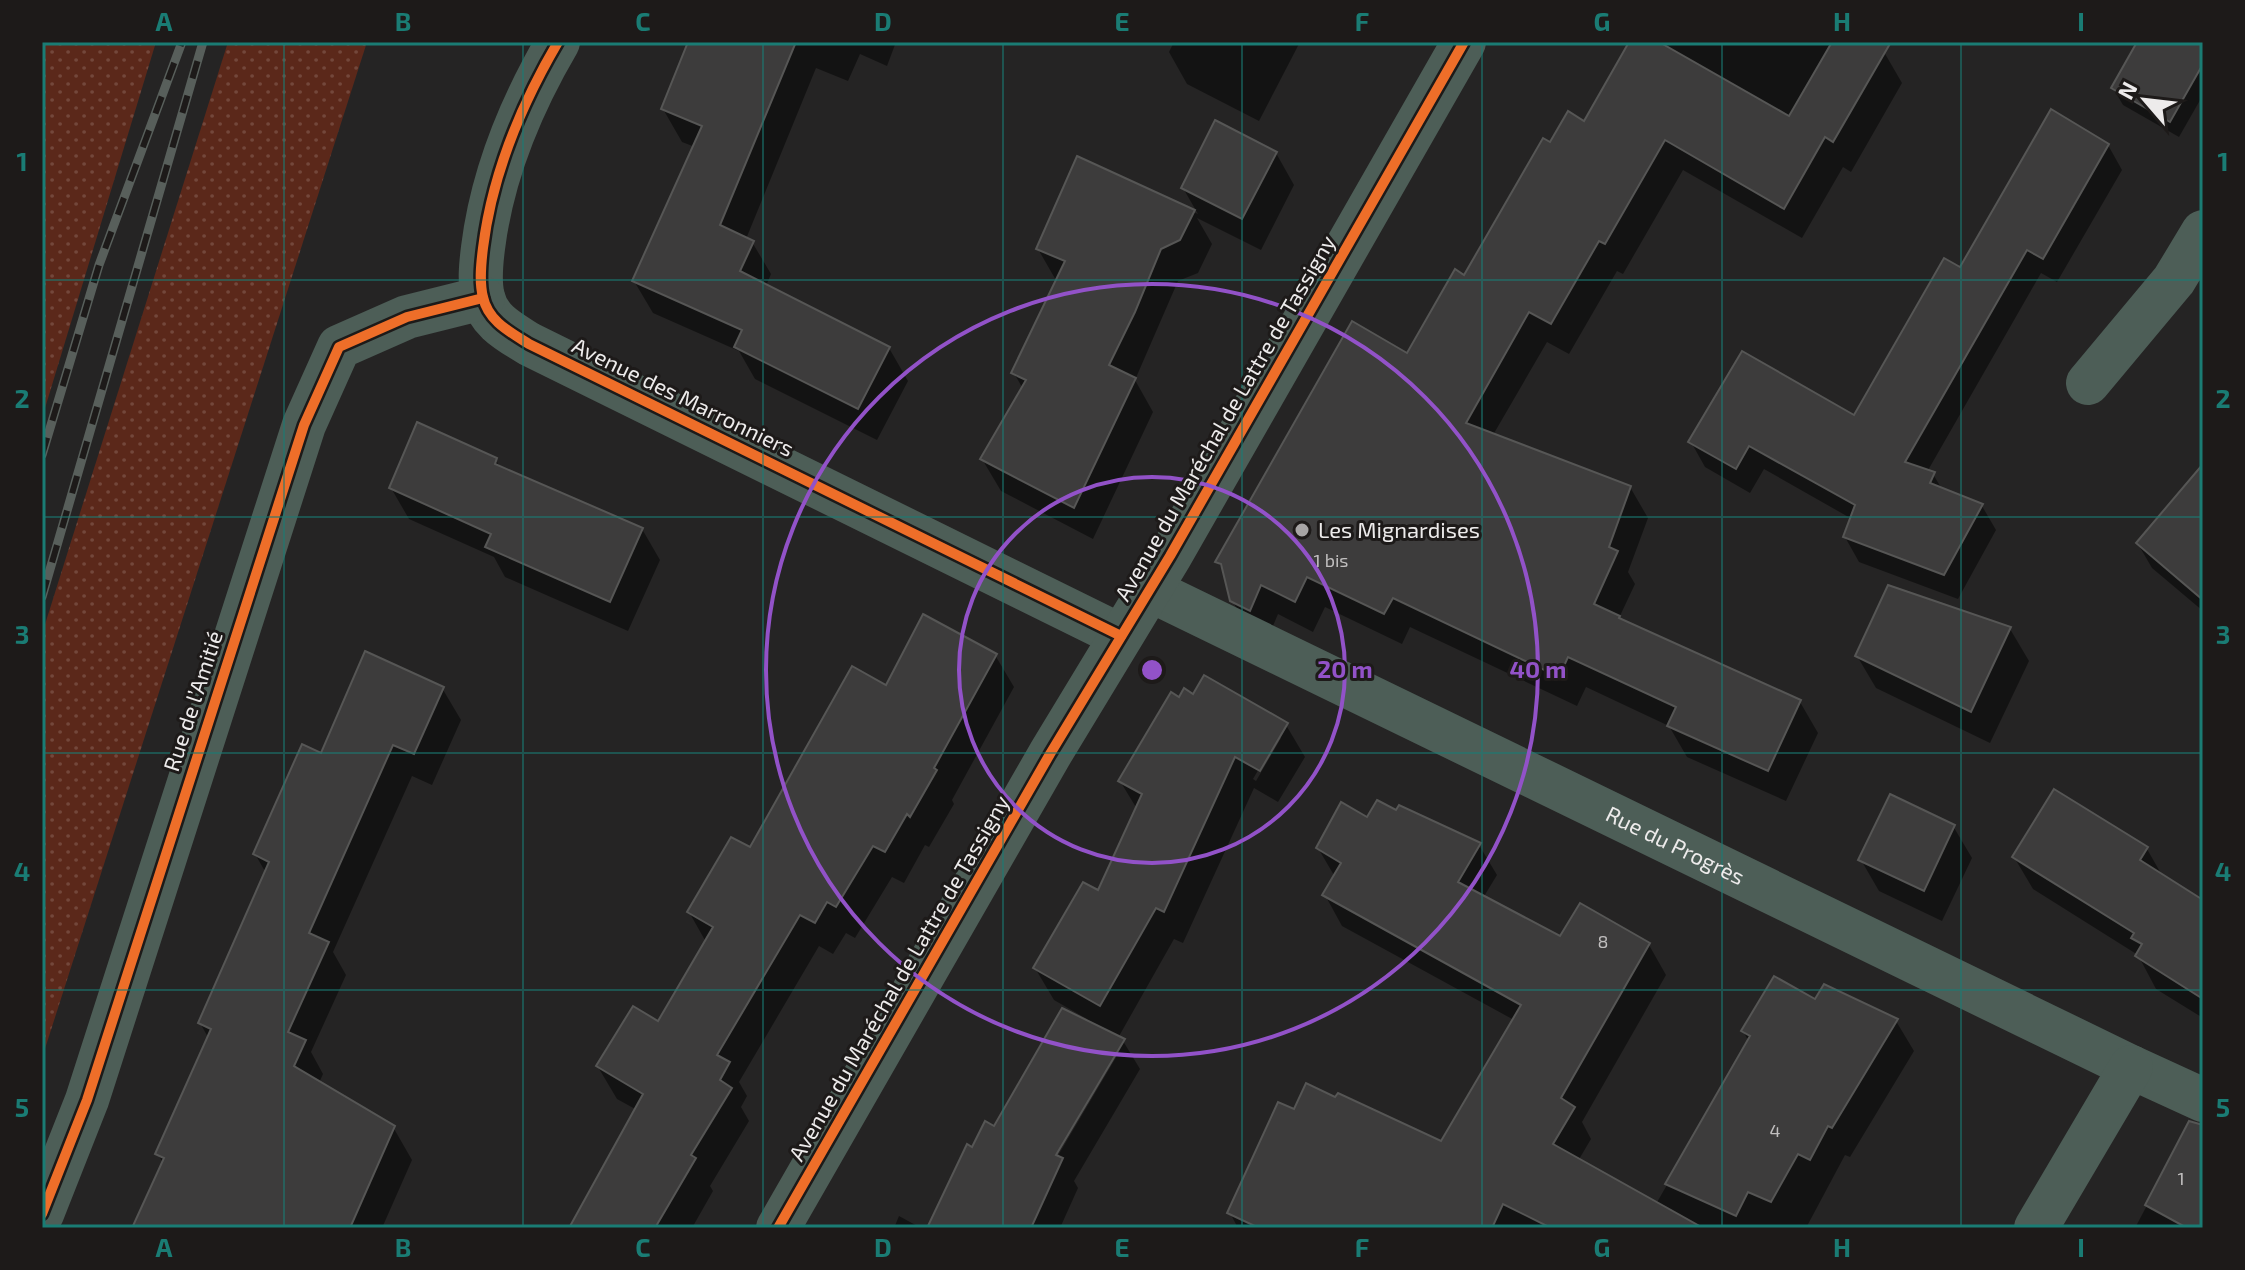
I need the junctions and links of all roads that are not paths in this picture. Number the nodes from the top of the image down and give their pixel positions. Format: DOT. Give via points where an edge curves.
graph roads {
  1 [pos="558,42"];
  2 [pos="1464,42"];
  3 [pos="2203,232"];
  4 [pos="483,298"];
  5 [pos="2088,383"];
  6 [pos="1150,590"];
  7 [pos="1121,636"];
  8 [pos="2131,1067"];
  9 [pos="2203,1100"];
  10 [pos="42,1214"];
  11 [pos="778,1228"];
  12 [pos="2036,1228"];
  1 -- 4 [label="street" via="533,84 487,217"];
  2 -- 6 [label="street, Avenue du Maréchal de Lattre de Tassigny"];
  3 -- 5 [label="street" via="2174,280"];
  4 -- 7 [label="street, Avenue des Marronniers" via="497,323 529,344"];
  4 -- 10 [label="street, Rue de l’Amitié" via="407,317 339,347 304,425 87,1100"];
  6 -- 7 [label="street, Avenue du Maréchal de Lattre de Tassigny"];
  6 -- 8 [label="street, Rue du Progrès"];
  7 -- 11 [label="street, Avenue du Maréchal de Lattre de Tassigny"];
  8 -- 9 [label="street, Rue du Progrès"];
  8 -- 12 [label="street"];
}
